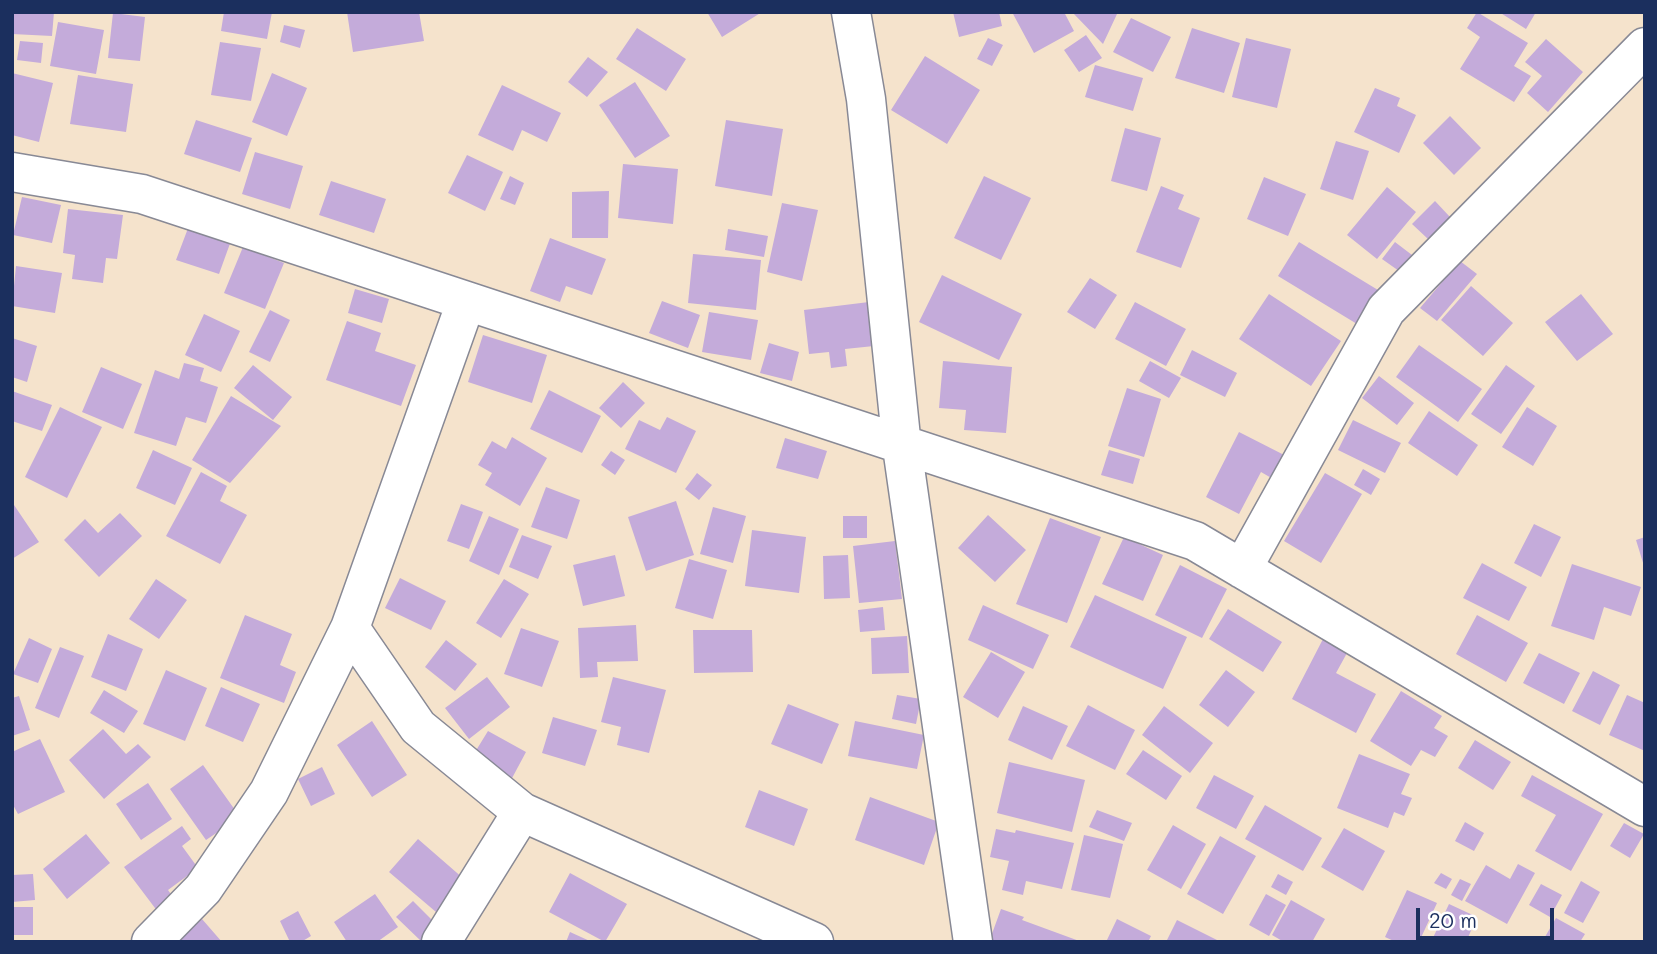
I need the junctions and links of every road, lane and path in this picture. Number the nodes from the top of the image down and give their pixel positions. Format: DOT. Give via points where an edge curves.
graph roads {
  1 [pos="851,12"];
  2 [pos="1645,47"];
  3 [pos="12,172"];
  4 [pos="466,302"];
  5 [pos="902,447"];
  6 [pos="1242,569"];
  7 [pos="350,628"];
  8 [pos="1645,807"];
  9 [pos="522,812"];
  10 [pos="151,942"];
  11 [pos="441,942"];
  12 [pos="814,942"];
  13 [pos="974,942"];
  1 -- 5 [label="street" via="866,99"];
  2 -- 6 [label="street" via="1386,310"];
  3 -- 4 [label="street" via="142,194"];
  4 -- 5 [label="street"];
  4 -- 7 [label="street"];
  5 -- 6 [label="street" via="1195,541"];
  5 -- 13 [label="street"];
  6 -- 8 [label="street"];
  7 -- 9 [label="street" via="418,727"];
  7 -- 10 [label="street" via="269,792 202,889"];
  9 -- 11 [label="street"];
  9 -- 12 [label="street"];
}
